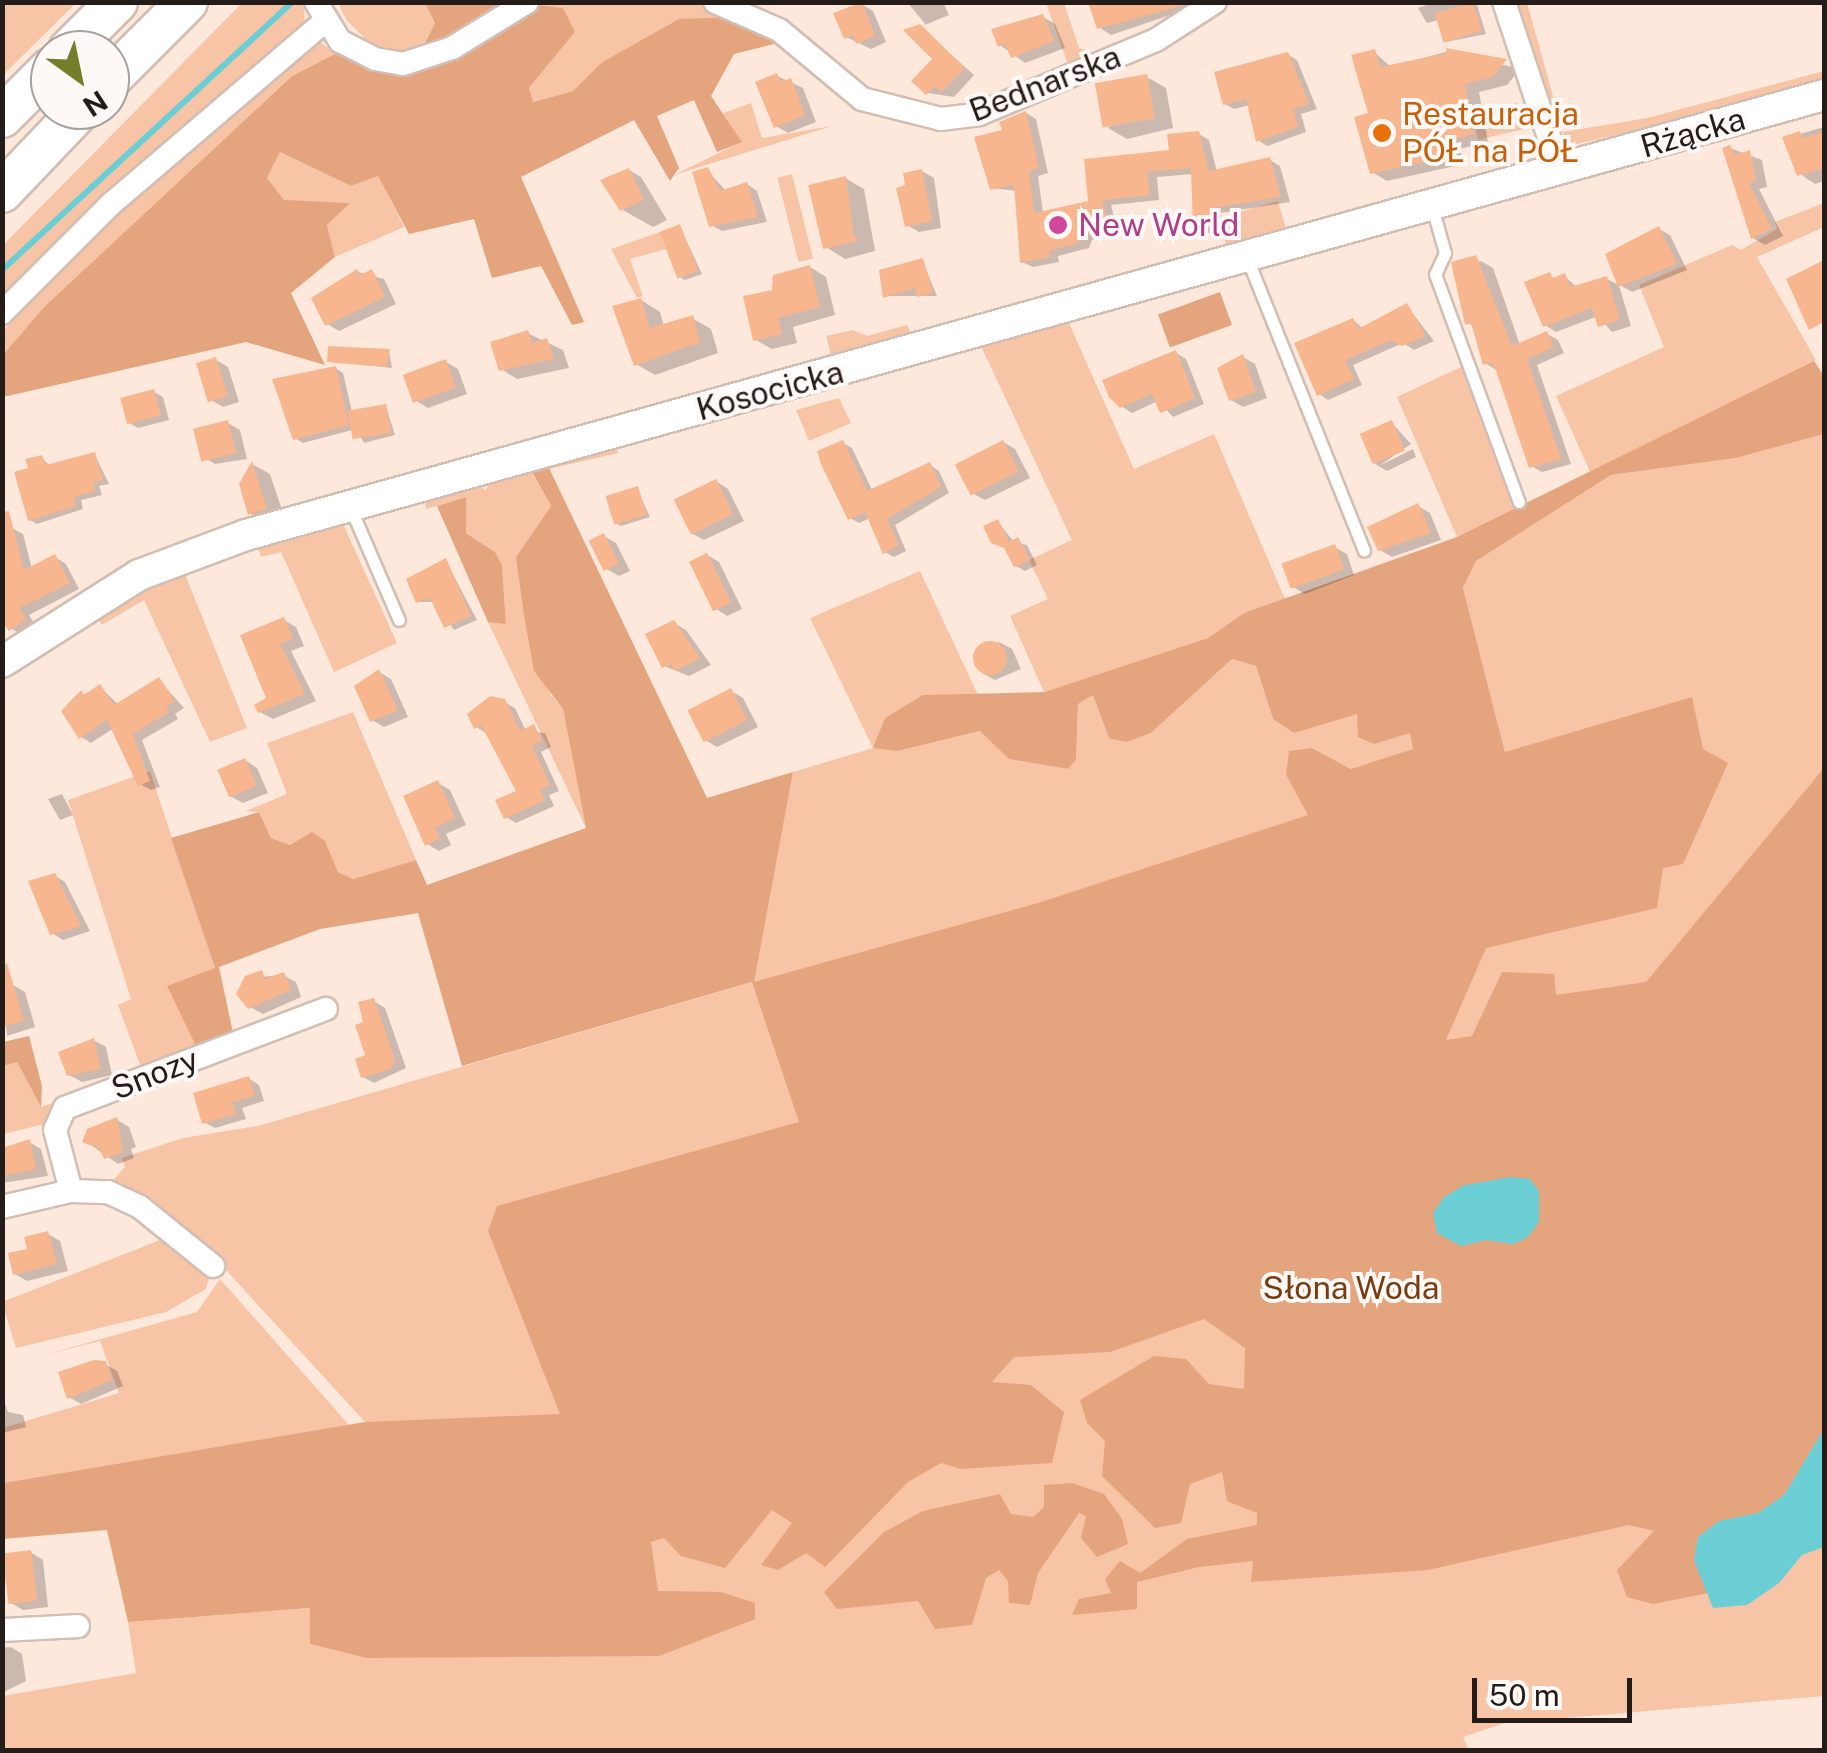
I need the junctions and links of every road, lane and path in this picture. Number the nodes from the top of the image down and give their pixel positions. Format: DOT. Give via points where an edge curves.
graph roads {
  1 [pos="117,2"];
  2 [pos="187,2"];
  3 [pos="527,2"];
  4 [pos="715,2"];
  5 [pos="1215,2"];
  6 [pos="1504,2"];
  7 [pos="321,12"];
  8 [pos="89,30"];
  9 [pos="130,59"];
  10 [pos="30,90"];
  11 [pos="1824,94"];
  12 [pos="2,117"];
  13 [pos="61,130"];
  14 [pos="1560,170"];
  15 [pos="2,192"];
  16 [pos="1432,207"];
  17 [pos="1247,258"];
  18 [pos="2,314"];
  19 [pos="1518,502"];
  20 [pos="350,507"];
  21 [pos="1364,550"];
  22 [pos="399,620"];
  23 [pos="2,662"];
  24 [pos="326,1009"];
  25 [pos="71,1191"];
  26 [pos="2,1206"];
  27 [pos="213,1266"];
  28 [pos="78,1626"];
  29 [pos="2,1630"];
  1 -- 8 [label="highway"];
  2 -- 9 [label="highway"];
  3 -- 7 [label="street" via="452,48 402,64 340,40"];
  4 -- 5 [label="street, Bednarska" via="787,36 862,99 941,119 979,114 1150,43"];
  6 -- 14 [label="street"];
  7 -- 18 [label="street" via="110,204"];
  10 -- 12 [label="highway"];
  11 -- 14 [label="street, Rżącka"];
  13 -- 15 [label="highway"];
  14 -- 16 [label="street, Kosocicka"];
  16 -- 17 [label="street, Kosocicka"];
  16 -- 19 [label="lane" via="1445,253 1435,274"];
  17 -- 20 [label="street, Kosocicka"];
  17 -- 21 [label="lane"];
  20 -- 22 [label="lane"];
  20 -- 23 [label="street, Kosocicka" via="184,555 87,603"];
  24 -- 25 [label="street, Snozy" via="65,1108 55,1130"];
  25 -- 26 [label="street"];
  25 -- 27 [label="street" via="118,1195"];
  28 -- 29 [label="street"];
}
